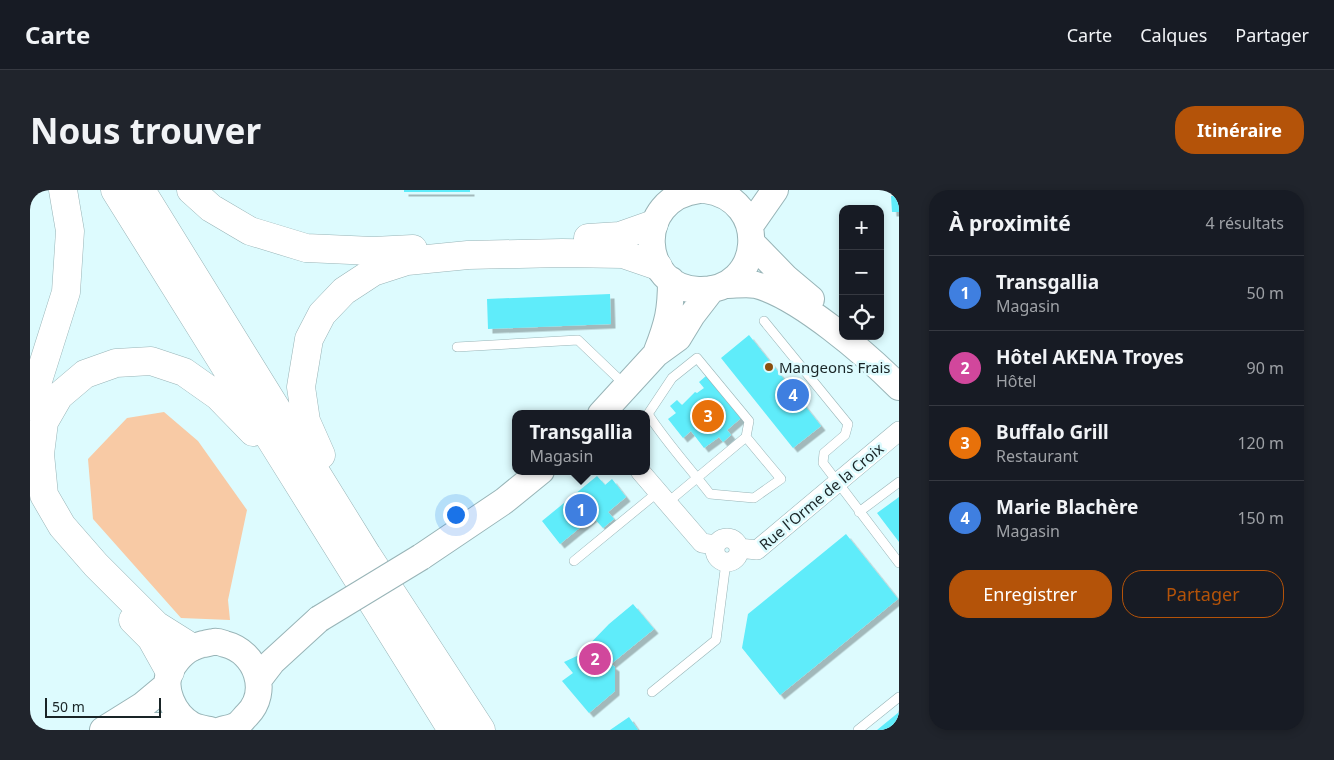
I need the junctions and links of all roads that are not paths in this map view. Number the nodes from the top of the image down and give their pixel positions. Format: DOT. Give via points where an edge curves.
graph roads {
  1 [pos="63,190"];
  2 [pos="115,190"];
  3 [pos="141,190"];
  4 [pos="190,190"];
  5 [pos="699,190"];
  6 [pos="775,190"];
  7 [pos="725,192"];
  8 [pos="663,206"];
  9 [pos="751,234"];
  10 [pos="665,273"];
  11 [pos="719,287"];
  12 [pos="839,318"];
  13 [pos="764,322"];
  14 [pos="871,340"];
  15 [pos="457,348"];
  16 [pos="656,354"];
  17 [pos="899,363"];
  18 [pos="626,386"];
  19 [pos="899,387"];
  20 [pos="30,406"];
  21 [pos="605,410"];
  22 [pos="650,411"];
  23 [pos="650,417"];
  24 [pos="899,431"];
  25 [pos="746,437"];
  26 [pos="290,470"];
  27 [pos="536,475"];
  28 [pos="644,475"];
  29 [pos="697,478"];
  30 [pos="899,482"];
  31 [pos="837,483"];
  32 [pos="663,497"];
  33 [pos="30,501"];
  34 [pos="859,512"];
  35 [pos="352,530"];
  36 [pos="716,545"];
  37 [pos="739,548"];
  38 [pos="574,562"];
  39 [pos="726,562"];
  40 [pos="899,564"];
  41 [pos="319,620"];
  42 [pos="192,647"];
  43 [pos="244,653"];
  44 [pos="168,679"];
  45 [pos="259,679"];
  46 [pos="652,692"];
  47 [pos="899,697"];
  48 [pos="201,728"];
  49 [pos="232,728"];
  50 [pos="103,730"];
  51 [pos="128,730"];
  52 [pos="452,730"];
  53 [pos="481,730"];
  54 [pos="858,730"];
  1 -- 20 [label="highway" via="70,231 66,292"];
  2 -- 26 [label="highway"];
  3 -- 35 [label="highway"];
  4 -- 8 [label="highway" via="250,231 306,248 373,251 620,236"];
  5 -- 8 [label="street" via="677,196"];
  6 -- 9 [label="street"];
  7 -- 9 [label="street" via="745,214"];
  8 -- 10 [label="street" via="651,238 653,252"];
  9 -- 11 [label="street" via="750,256 744,267 736,277"];
  9 -- 12 [label="street" via="776,268"];
  10 -- 11 [label="street" via="684,287 698,290"];
  10 -- 16 [label="street" via="671,307"];
  10 -- 35 [label="highway" via="623,254 468,255 408,261 373,272 344,291 322,314 309,339 301,387 306,420"];
  11 -- 16 [label="street" via="692,315 678,338"];
  11 -- 19 [label="street" via="755,285 798,304"];
  13 -- 31 [label="lane" via="848,424 845,435 824,453 823,463"];
  14 -- 17 [label="street"];
  15 -- 18 [label="lane" via="578,340"];
  16 -- 18 [label="street"];
  18 -- 21 [label="street"];
  22 -- 25 [label="lane" via="672,378 697,358 749,421"];
  23 -- 29 [label="lane"];
  24 -- 31 [label="street, Rue l'Orme de la Croix"];
  25 -- 29 [label="lane"];
  25 -- 29 [label="lane" via="781,479 754,498 710,494"];
  26 -- 42 [label="highway" via="218,396 184,372 151,361 116,363 85,374 60,396 44,422 40,454 44,495 62,526 156,625"];
  26 -- 52 [label="highway"];
  27 -- 41 [label="street, bridge" via="504,501 421,557"];
  28 -- 32 [label="street"];
  29 -- 32 [label="lane"];
  30 -- 34 [label="lane"];
  31 -- 34 [label="lane"];
  31 -- 37 [label="street, Rue l'Orme de la Croix" via="757,550"];
  32 -- 36 [label="street" via="702,543"];
  32 -- 38 [label="lane"];
  33 -- 44 [label="highway" via="50,536 151,638"];
  34 -- 40 [label="lane"];
  35 -- 53 [label="highway"];
  36 -- 37 [label="street, Rue l'Orme de la Croix" via="729,538 736,541"];
  36 -- 39 [label="street" via="717,556"];
  37 -- 39 [label="street, Rue l'Orme de la Croix" via="736,558"];
  39 -- 46 [label="lane" via="716,640"];
  41 -- 43 [label="street"];
  41 -- 45 [label="street" via="272,662"];
  42 -- 43 [label="street" via="215,641 234,646"];
  42 -- 44 [label="street" via="179,657"];
  43 -- 45 [label="street" via="254,665"];
  44 -- 48 [label="street" via="178,713"];
  44 -- 50 [label="street" via="143,705"];
  45 -- 49 [label="street" via="253,709"];
  47 -- 54 [label="lane"];
  48 -- 51 [label="street" via="151,726"];
}
